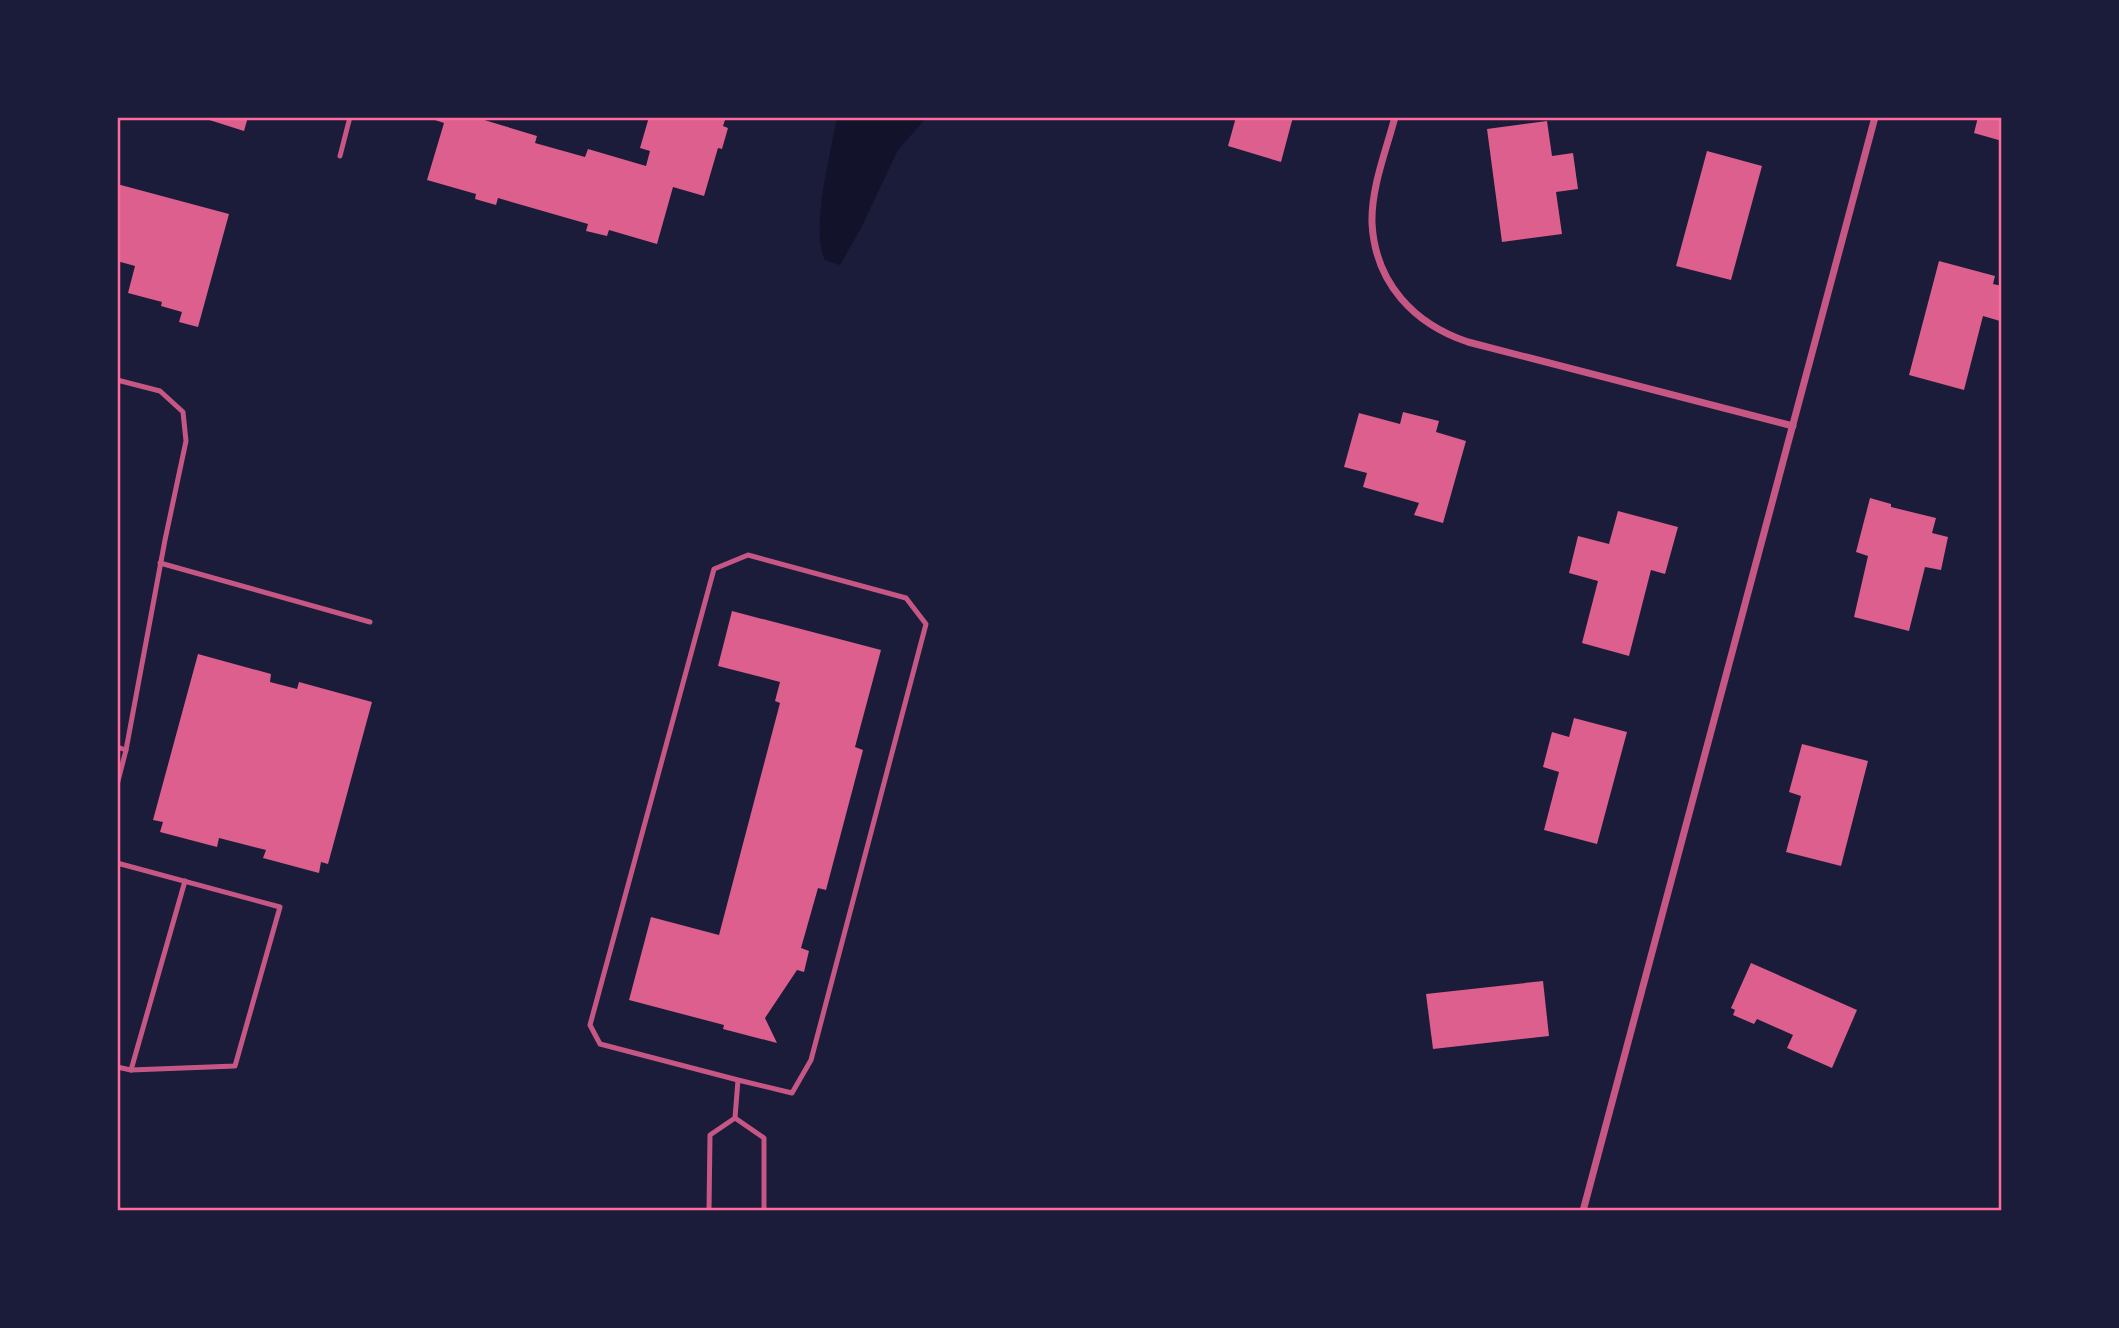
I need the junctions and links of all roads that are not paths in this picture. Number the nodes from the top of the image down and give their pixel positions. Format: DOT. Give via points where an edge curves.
graph roads {
  1 [pos="350,117"];
  2 [pos="1395,117"];
  3 [pos="1875,117"];
  4 [pos="340,156"];
  5 [pos="117,380"];
  6 [pos="1793,426"];
  7 [pos="160,563"];
  8 [pos="370,622"];
  9 [pos="117,747"];
  10 [pos="126,750"];
  11 [pos="117,785"];
  12 [pos="117,863"];
  13 [pos="185,881"];
  14 [pos="117,1067"];
  15 [pos="131,1070"];
  16 [pos="738,1080"];
  17 [pos="735,1118"];
  18 [pos="709,1211"];
  19 [pos="764,1211"];
  20 [pos="1583,1211"];
  1 -- 4 [label="lane"];
  2 -- 6 [label="street" via="1376,188 1372,224 1380,260 1395,292 1421,318 1468,342"];
  3 -- 6 [label="street"];
  5 -- 7 [label="lane" via="160,391 183,412 187,441"];
  6 -- 20 [label="street"];
  7 -- 8 [label="lane"];
  7 -- 10 [label="lane"];
  9 -- 10 [label="lane"];
  10 -- 11 [label="lane"];
  12 -- 13 [label="lane"];
  13 -- 15 [label="lane"];
  13 -- 15 [label="lane" via="280,907 236,1066"];
  14 -- 15 [label="lane"];
  16 -- 16 [label="lane" via="600,1045 590,1025 714,569 748,555 906,598 926,624 811,1060 792,1093"];
  16 -- 17 [label="lane"];
  17 -- 18 [label="lane" via="710,1135"];
  17 -- 19 [label="lane" via="764,1138"];
}
